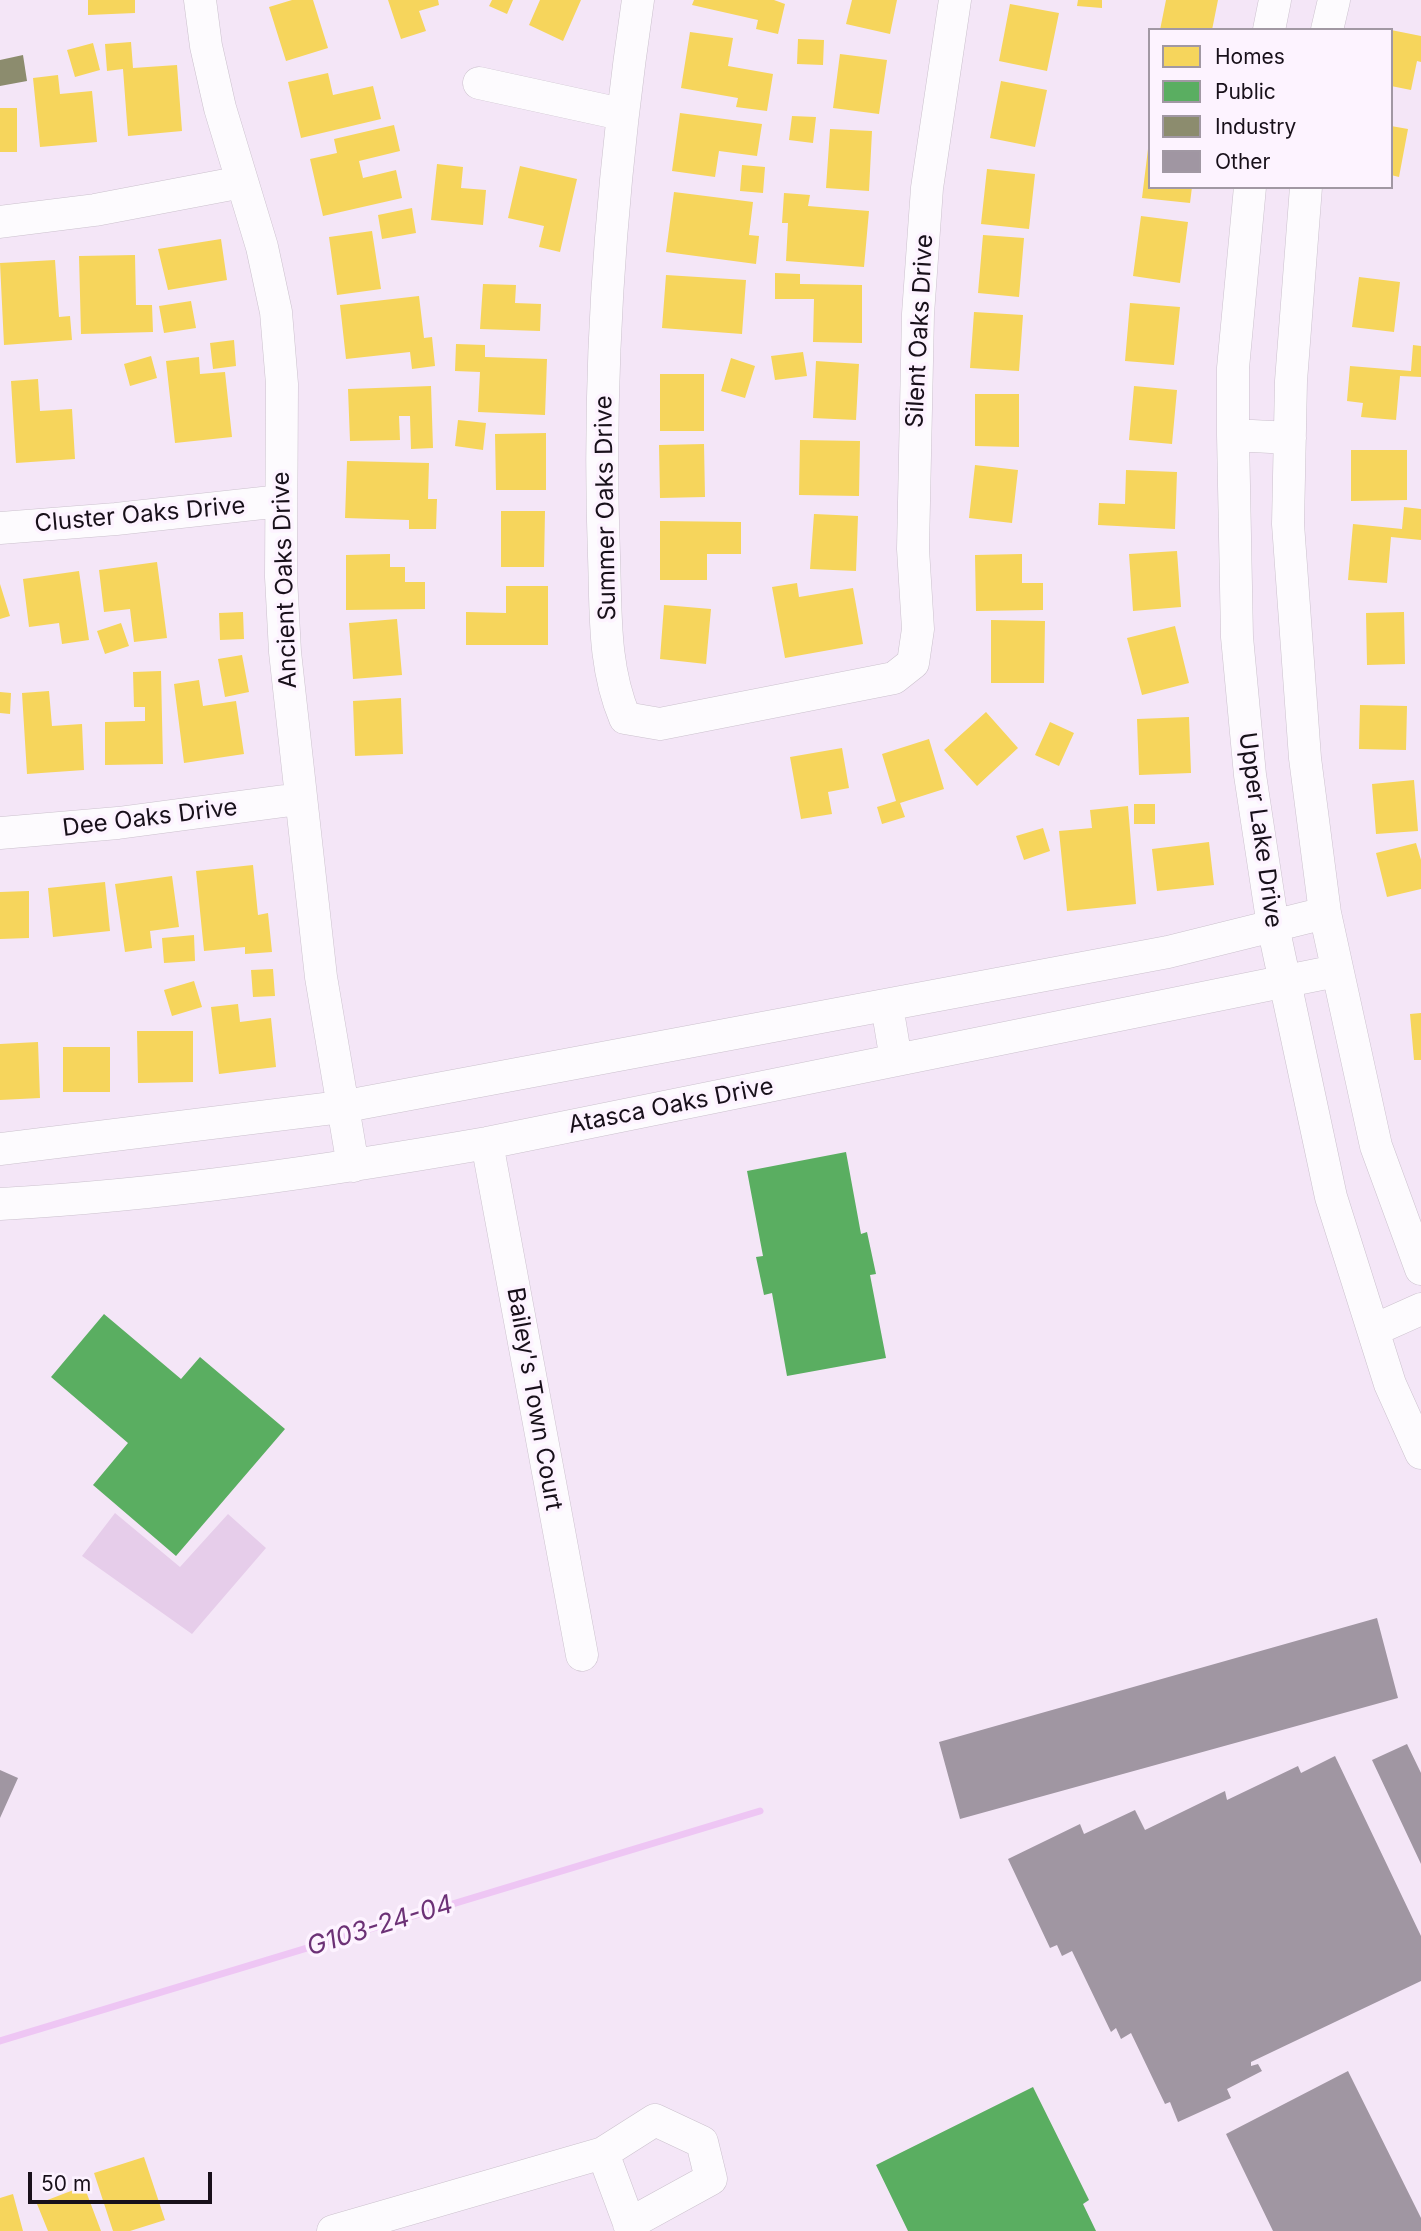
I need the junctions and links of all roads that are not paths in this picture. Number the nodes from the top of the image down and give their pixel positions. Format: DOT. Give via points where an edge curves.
graph roads {
  1 [pos="200,0"];
  2 [pos="638,0"];
  3 [pos="955,0"];
  4 [pos="1275,0"];
  5 [pos="1334,0"];
  6 [pos="1269,28"];
  7 [pos="1327,28"];
  8 [pos="479,83"];
  9 [pos="621,114"];
  10 [pos="242,182"];
  11 [pos="1250,189"];
  12 [pos="1306,189"];
  13 [pos="0,222"];
  14 [pos="1233,435"];
  15 [pos="1290,438"];
  16 [pos="281,501"];
  17 [pos="0,528"];
  18 [pos="913,663"];
  19 [pos="299,799"];
  20 [pos="0,834"];
  21 [pos="1325,913"];
  22 [pos="1273,926"];
  23 [pos="1336,971"];
  24 [pos="1286,983"];
  25 [pos="887,1006"];
  26 [pos="896,1060"];
  27 [pos="341,1107"];
  28 [pos="487,1143"];
  29 [pos="0,1149"];
  30 [pos="353,1166"];
  31 [pos="0,1204"];
  32 [pos="1421,1269"];
  33 [pos="1421,1309"];
  34 [pos="1374,1330"];
  35 [pos="1421,1453"];
  36 [pos="582,1656"];
  37 [pos="603,2153"];
  38 [pos="631,2228"];
  39 [pos="334,2231"];
  1 -- 10 [label="street, Ancient Oaks Drive" via="220,108"];
  2 -- 9 [label="street, Summer Oaks Drive"];
  3 -- 18 [label="street, Silent Oaks Drive" via="927,188 918,314 913,549 918,629"];
  4 -- 6 [label="street"];
  5 -- 7 [label="street"];
  8 -- 9 [label="street"];
  9 -- 18 [label="street, Summer Oaks Drive" via="602,421 602,506 612,686 625,718 660,724 894,678"];
  10 -- 13 [label="street" via="95,210"];
  10 -- 16 [label="street, Ancient Oaks Drive" via="276,312 282,384"];
  11 -- 14 [label="street, Upper Lake Drive" via="1233,368"];
  12 -- 15 [label="street"];
  14 -- 15 [label="street"];
  14 -- 22 [label="street, Upper Lake Drive" via="1237,637 1250,775"];
  15 -- 21 [label="street" via="1288,524 1295,662"];
  16 -- 17 [label="street, Cluster Oaks Drive"];
  16 -- 19 [label="street, Ancient Oaks Drive" via="285,652"];
  19 -- 20 [label="street, Dee Oaks Drive"];
  19 -- 27 [label="street, Ancient Oaks Drive"];
  21 -- 22 [label="street"];
  21 -- 23 [label="street"];
  22 -- 24 [label="street, Upper Lake Drive"];
  22 -- 25 [label="street" via="1168,952"];
  23 -- 24 [label="street, Atasca Oaks Drive"];
  23 -- 32 [label="street" via="1376,1146"];
  24 -- 26 [label="street, Atasca Oaks Drive"];
  24 -- 34 [label="street, Upper Lake Drive" via="1331,1197"];
  25 -- 26 [label="street"];
  25 -- 27 [label="street"];
  26 -- 28 [label="street, Atasca Oaks Drive"];
  27 -- 29 [label="street"];
  27 -- 30 [label="street, Ancient Oaks Drive"];
  28 -- 30 [label="street, Atasca Oaks Drive"];
  28 -- 36 [label="street, Bailey's Town Court"];
  30 -- 31 [label="street, Atasca Oaks Drive" via="132,1194"];
  33 -- 34 [label="street"];
  34 -- 35 [label="street, Upper Lake Drive" via="1390,1384"];
  37 -- 38 [label="street"];
  37 -- 38 [label="street" via="655,2120 702,2142 711,2179"];
  37 -- 39 [label="street"];
}
